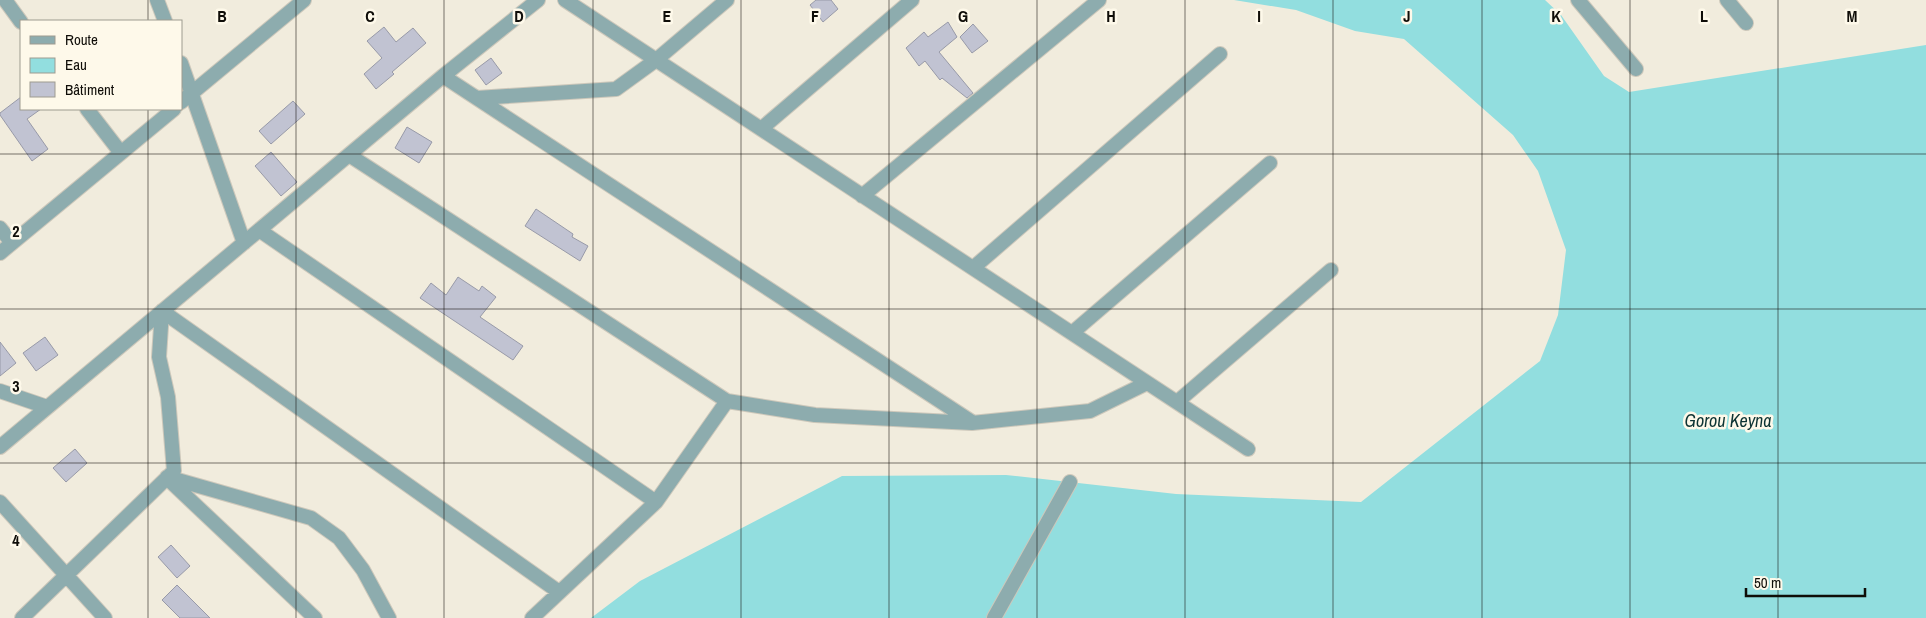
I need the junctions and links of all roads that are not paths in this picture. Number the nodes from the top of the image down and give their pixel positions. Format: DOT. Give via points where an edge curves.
graph roads {
  1 [pos="4,0"];
  2 [pos="157,0"];
  3 [pos="304,0"];
  4 [pos="538,0"];
  5 [pos="565,0"];
  6 [pos="727,0"];
  7 [pos="912,0"];
  8 [pos="1099,0"];
  9 [pos="1578,0"];
  10 [pos="1727,0"];
  11 [pos="165,20"];
  12 [pos="20,21"];
  13 [pos="1746,23"];
  14 [pos="1220,54"];
  15 [pos="656,60"];
  16 [pos="182,66"];
  17 [pos="1636,69"];
  18 [pos="443,76"];
  19 [pos="193,93"];
  20 [pos="477,98"];
  21 [pos="182,101"];
  22 [pos="88,110"];
  23 [pos="173,110"];
  24 [pos="761,129"];
  25 [pos="120,153"];
  26 [pos="349,155"];
  27 [pos="1270,163"];
  28 [pos="862,196"];
  29 [pos="0,228"];
  30 [pos="259,230"];
  31 [pos="12,243"];
  32 [pos="244,243"];
  33 [pos="0,253"];
  34 [pos="973,268"];
  35 [pos="1331,270"];
  36 [pos="162,311"];
  37 [pos="1072,333"];
  38 [pos="1147,383"];
  39 [pos="0,391"];
  40 [pos="727,401"];
  41 [pos="1177,402"];
  42 [pos="47,407"];
  43 [pos="972,423"];
  44 [pos="0,447"];
  45 [pos="1248,449"];
  46 [pos="167,477"];
  47 [pos="1070,482"];
  48 [pos="0,502"];
  49 [pos="656,502"];
  50 [pos="67,575"];
  51 [pos="559,592"];
  52 [pos="22,618"];
  53 [pos="105,618"];
  54 [pos="315,618"];
  55 [pos="389,618"];
  56 [pos="532,618"];
  57 [pos="994,618"];
  1 -- 12 [label="street"];
  2 -- 11 [label="street"];
  3 -- 19 [label="street"];
  4 -- 18 [label="street"];
  5 -- 15 [label="street"];
  6 -- 15 [label="street"];
  7 -- 24 [label="street"];
  8 -- 28 [label="street"];
  9 -- 17 [label="street"];
  10 -- 13 [label="street"];
  14 -- 34 [label="street"];
  15 -- 20 [label="street" via="616,89"];
  15 -- 24 [label="street"];
  16 -- 19 [label="street"];
  18 -- 20 [label="street"];
  18 -- 26 [label="street"];
  19 -- 21 [label="street"];
  19 -- 32 [label="street"];
  20 -- 43 [label="street"];
  22 -- 25 [label="street"];
  23 -- 25 [label="street"];
  24 -- 28 [label="street"];
  25 -- 31 [label="street"];
  26 -- 30 [label="street"];
  26 -- 40 [label="street"];
  27 -- 37 [label="street"];
  28 -- 34 [label="street"];
  29 -- 31 [label="street"];
  30 -- 32 [label="street"];
  30 -- 49 [label="street"];
  31 -- 33 [label="street"];
  32 -- 36 [label="street"];
  34 -- 37 [label="street"];
  35 -- 41 [label="street"];
  36 -- 42 [label="street"];
  36 -- 46 [label="street" via="158,357 168,397 174,470"];
  36 -- 51 [label="street"];
  37 -- 38 [label="street"];
  38 -- 41 [label="street"];
  38 -- 43 [label="street" via="1090,411"];
  39 -- 42 [label="street"];
  40 -- 43 [label="street" via="815,415"];
  40 -- 49 [label="street"];
  41 -- 45 [label="street"];
  42 -- 44 [label="street"];
  46 -- 50 [label="street"];
  46 -- 54 [label="street"];
  46 -- 55 [label="street" via="311,518 339,538 363,570"];
  47 -- 57 [label="street"];
  48 -- 50 [label="street"];
  49 -- 51 [label="street"];
  50 -- 52 [label="street"];
  50 -- 53 [label="street"];
  51 -- 56 [label="street"];
}
